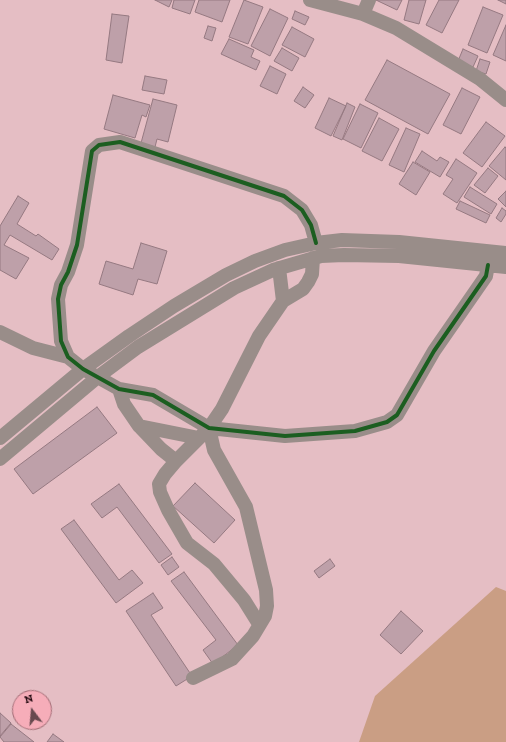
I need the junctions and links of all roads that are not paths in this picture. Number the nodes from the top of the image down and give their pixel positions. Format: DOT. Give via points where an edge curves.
graph roads {
  1 [pos="310,0"];
  2 [pos="369,0"];
  3 [pos="363,14"];
  4 [pos="506,100"];
  5 [pos="316,243"];
  6 [pos="506,253"];
  7 [pos="313,258"];
  8 [pos="488,265"];
  9 [pos="506,267"];
  10 [pos="279,268"];
  11 [pos="284,302"];
  12 [pos="0,332"];
  13 [pos="68,358"];
  14 [pos="83,369"];
  15 [pos="99,376"];
  16 [pos="119,389"];
  17 [pos="139,426"];
  18 [pos="204,433"];
  19 [pos="0,438"];
  20 [pos="0,459"];
  21 [pos="176,461"];
  22 [pos="260,624"];
  23 [pos="193,678"];
  1 -- 3 [label="street"];
  2 -- 3 [label="street"];
  3 -- 4 [label="street" via="396,28 480,79"];
  5 -- 6 [label="street" via="368,240"];
  5 -- 13 [label="street" via="311,225 302,210 284,196 120,142 99,145 92,150 77,245 61,284 58,299 61,341"];
  5 -- 14 [label="street" via="285,250 226,275 174,306"];
  7 -- 8 [label="street" via="344,255 392,256"];
  7 -- 10 [label="street"];
  7 -- 11 [label="street" via="312,274 308,282 303,289"];
  8 -- 9 [label="street"];
  8 -- 18 [label="street" via="486,276 434,351 404,405 397,415 387,422 355,431 285,436"];
  10 -- 11 [label="street"];
  10 -- 15 [label="street" via="234,288 190,314 138,347"];
  11 -- 18 [label="street" via="259,336 222,410"];
  12 -- 13 [label="street" via="33,348"];
  13 -- 14 [label="street"];
  14 -- 15 [label="street"];
  14 -- 19 [label="street"];
  15 -- 16 [label="street"];
  15 -- 20 [label="street"];
  16 -- 17 [label="street" via="124,404"];
  16 -- 18 [label="street" via="153,394"];
  17 -- 18 [label="street"];
  17 -- 21 [label="street"];
  18 -- 21 [label="street"];
  18 -- 22 [label="street" via="246,507 250,520 266,590 267,606"];
  21 -- 22 [label="street" via="160,484 160,492 168,510 187,543 214,564"];
  22 -- 23 [label="street" via="232,659"];
}
